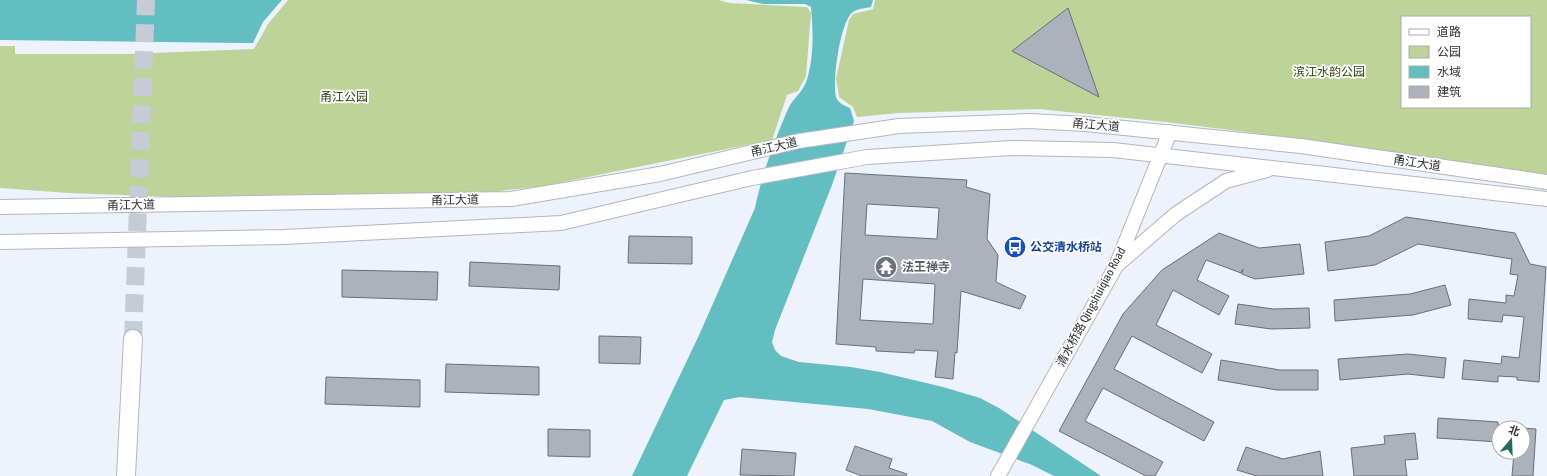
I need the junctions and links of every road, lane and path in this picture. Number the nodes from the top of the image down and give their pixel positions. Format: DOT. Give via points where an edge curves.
graph roads {
  1 [pos="1170,132"];
  2 [pos="1161,155"];
  3 [pos="1276,168"];
  4 [pos="1547,182"];
  5 [pos="1547,199"];
  6 [pos="0,207"];
  7 [pos="0,242"];
  8 [pos="1116,266"];
  9 [pos="133,340"];
  10 [pos="126,476"];
  11 [pos="998,476"];
  1 -- 2 [label="main road, 清水桥路 Qingshuiqiao Road"];
  1 -- 4 [label="main road, 甬江大道" via="1301,146"];
  1 -- 6 [label="main road, 甬江大道" via="1029,121 899,126 799,141 660,174 511,199"];
  2 -- 3 [label="main road, 甬江大道"];
  2 -- 7 [label="main road, 甬江大道" via="1113,150 1011,148 867,157 752,178 561,223 284,237"];
  2 -- 8 [label="main road, 清水桥路 Qingshuiqiao Road"];
  3 -- 5 [label="main road, 甬江大道"];
  3 -- 8 [label="main road" via="1226,181 1176,214"];
  8 -- 11 [label="main road, 清水桥路 Qingshuiqiao Road"];
  9 -- 10 [label="highway"];
}
